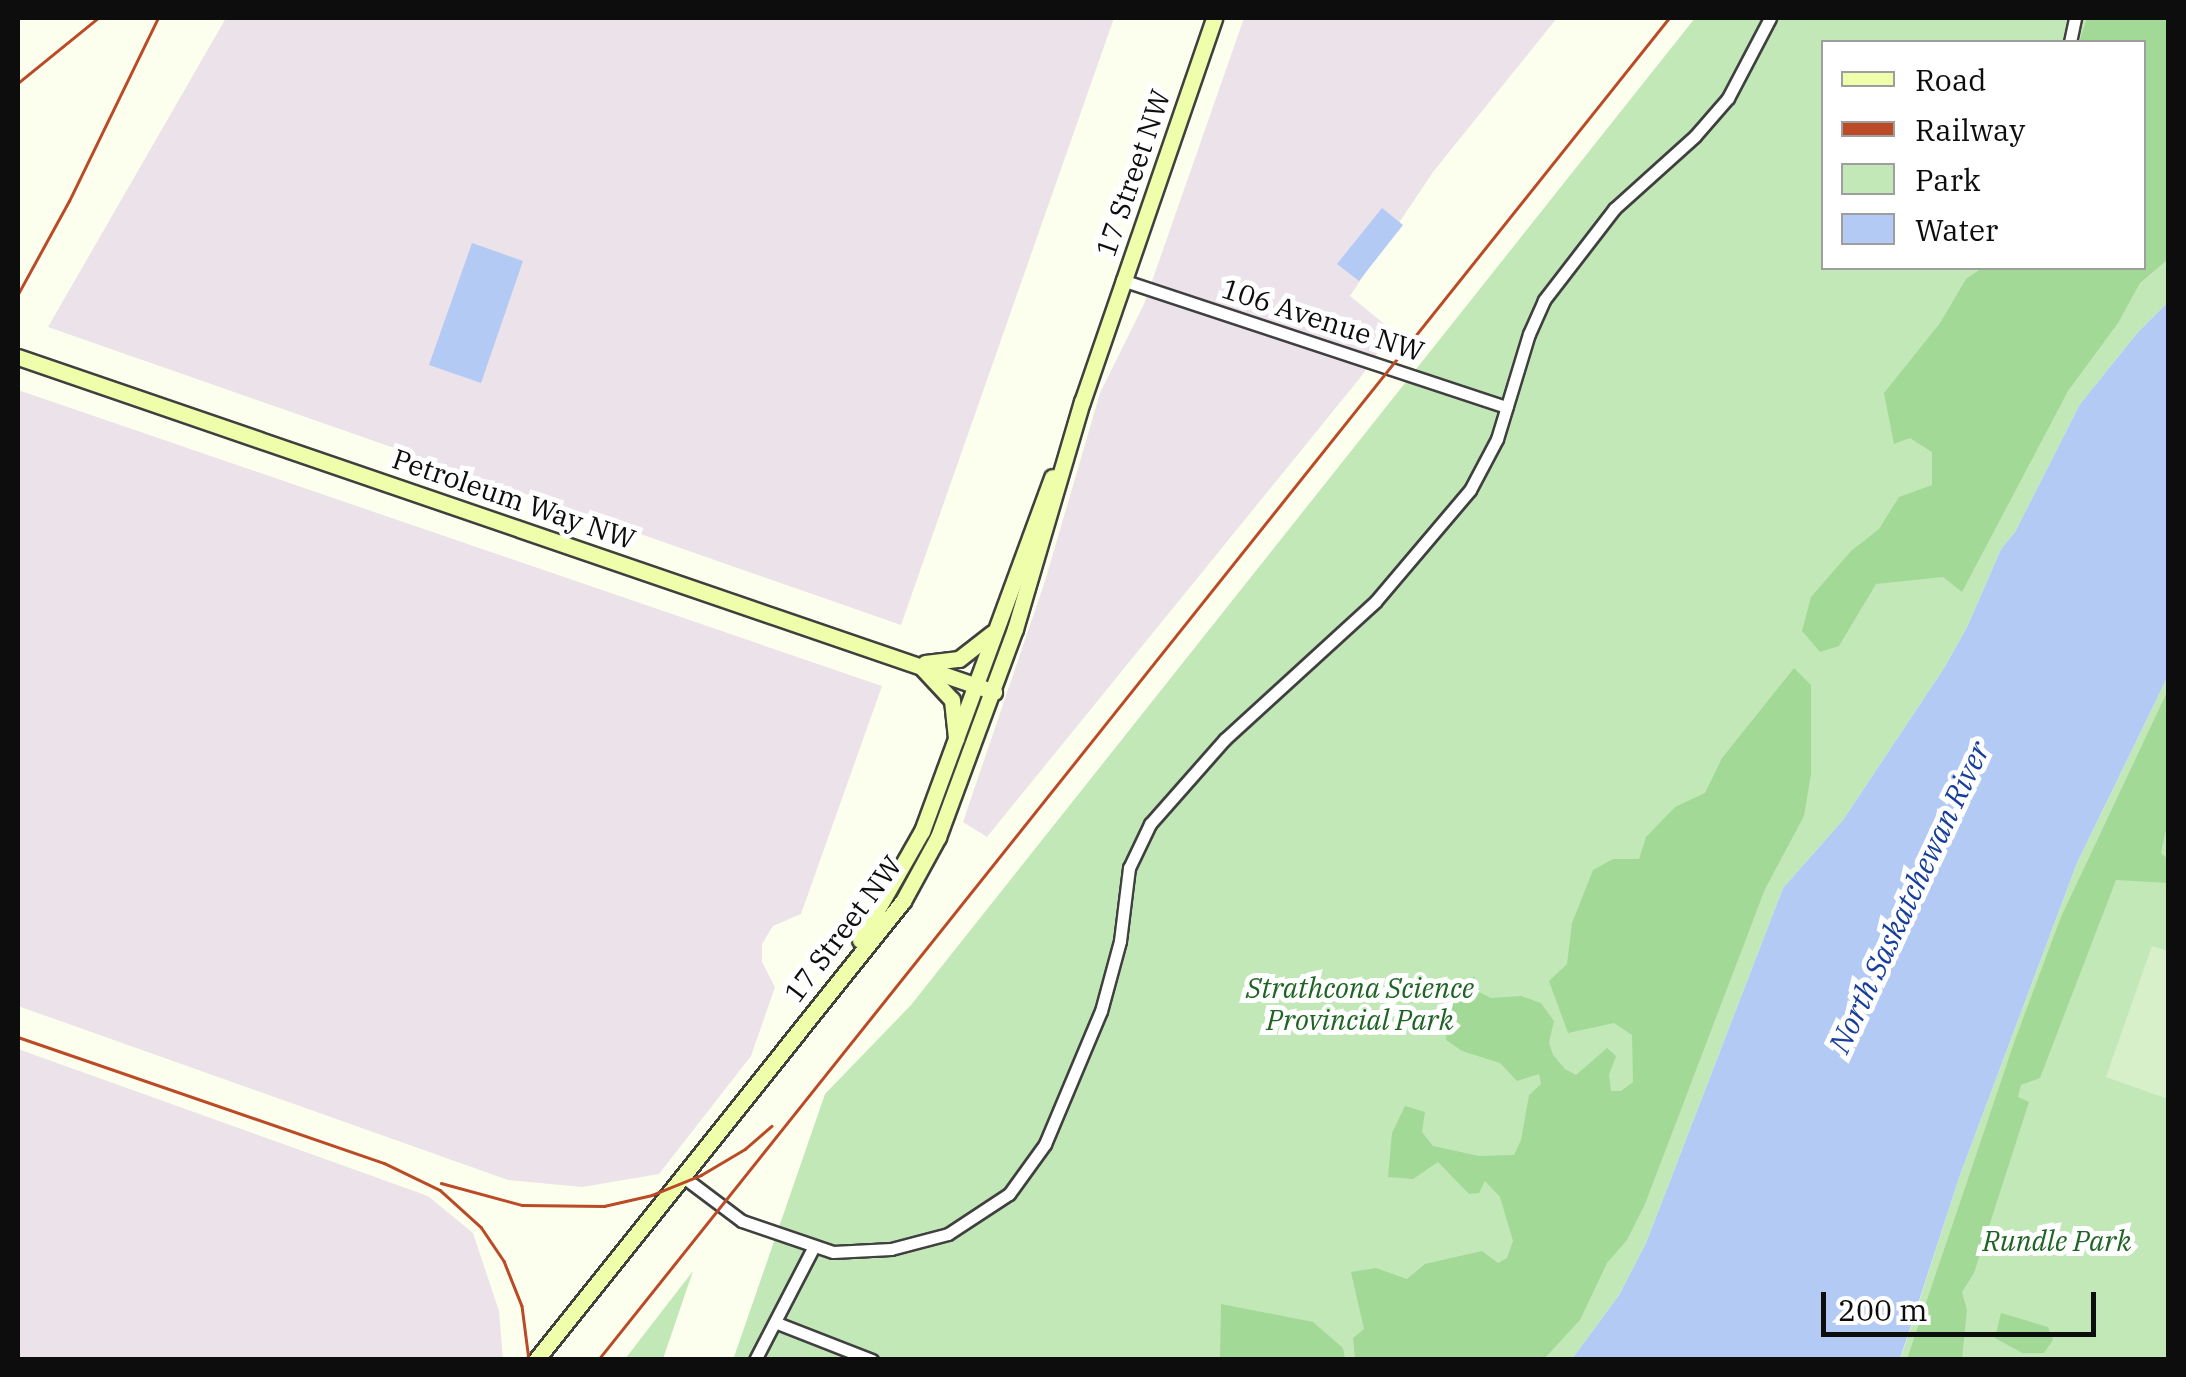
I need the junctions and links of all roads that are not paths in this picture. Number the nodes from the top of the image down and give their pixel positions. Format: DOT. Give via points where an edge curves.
graph roads {
  1 [pos="1214,18"];
  2 [pos="1770,18"];
  3 [pos="1122,280"];
  4 [pos="18,357"];
  5 [pos="1082,402"];
  6 [pos="1507,407"];
  7 [pos="998,627"];
  8 [pos="916,663"];
  9 [pos="986,689"];
  10 [pos="956,750"];
  11 [pos="824,998"];
  12 [pos="682,1176"];
  13 [pos="812,1248"];
  14 [pos="776,1323"];
  15 [pos="536,1360"];
  16 [pos="755,1360"];
  17 [pos="872,1360"];
  1 -- 3 [label="main road, 17 Street NW"];
  2 -- 6 [label="street" via="1728,98 1614,210 1544,300"];
  3 -- 5 [label="main road, 17 Street NW"];
  3 -- 6 [label="street, 106 Avenue NW"];
  4 -- 8 [label="main road, Petroleum Way NW"];
  5 -- 7 [label="main road, 17 Street NW"];
  5 -- 9 [label="main road, 17 Street NW"];
  6 -- 13 [label="street" via="1470,490 1414,560 1225,738 1150,824 1129,868 1102,1010 1045,1144 1024,1176 988,1211 948,1234 873,1251"];
  7 -- 8 [label="main road" via="959,660"];
  7 -- 9 [label="main road, 17 Street NW"];
  8 -- 9 [label="main road, Petroleum Way NW"];
  8 -- 10 [label="main road" via="952,700"];
  9 -- 10 [label="main road, 17 Street NW"];
  9 -- 11 [label="main road, 17 Street NW" via="938,837 902,901"];
  10 -- 11 [label="main road, 17 Street NW" via="889,894"];
  11 -- 12 [label="main road, 17 Street NW"];
  12 -- 13 [label="street" via="742,1221"];
  12 -- 15 [label="main road, 17 Street NW"];
  13 -- 14 [label="street"];
  14 -- 16 [label="street"];
  14 -- 17 [label="street"];
}
